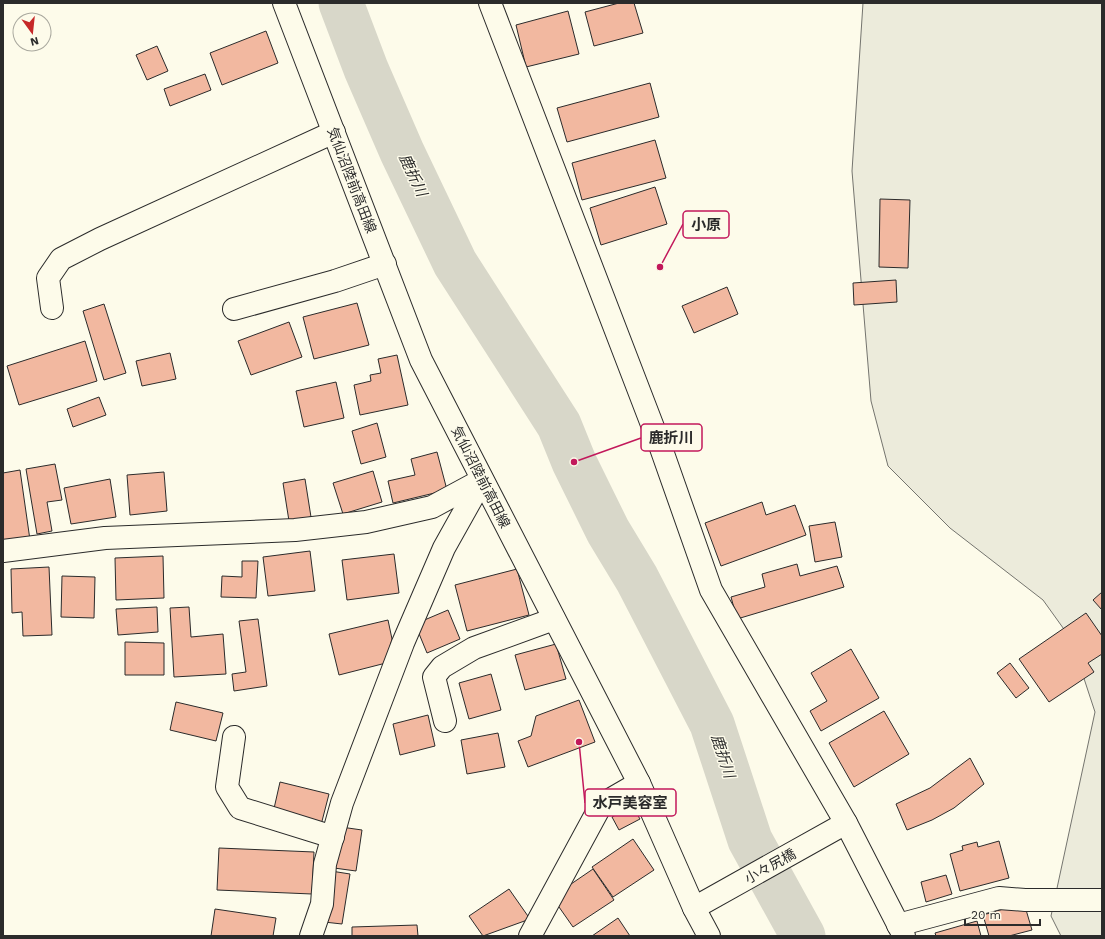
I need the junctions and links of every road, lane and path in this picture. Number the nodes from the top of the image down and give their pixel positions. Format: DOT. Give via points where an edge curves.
graph roads {
  1 [pos="284,3"];
  2 [pos="490,3"];
  3 [pos="334,132"];
  4 [pos="385,264"];
  5 [pos="52,308"];
  6 [pos="234,309"];
  7 [pos="482,480"];
  8 [pos="3,552"];
  9 [pos="554,619"];
  10 [pos="446,721"];
  11 [pos="234,737"];
  12 [pos="639,783"];
  13 [pos="846,823"];
  14 [pos="333,837"];
  15 [pos="1102,900"];
  16 [pos="694,908"];
  17 [pos="901,931"];
  18 [pos="310,936"];
  19 [pos="530,936"];
  20 [pos="709,936"];
  1 -- 3 [label="street, 気仙沼陸前高田線"];
  2 -- 13 [label="street" via="647,411 711,590"];
  3 -- 4 [label="street, 気仙沼陸前高田線"];
  3 -- 5 [label="street" via="61,259 48,278"];
  4 -- 6 [label="street" via="335,281"];
  4 -- 7 [label="street, 気仙沼陸前高田線" via="421,360"];
  7 -- 8 [label="street" via="432,507 366,522 295,530 105,538"];
  7 -- 9 [label="street, 気仙沼陸前高田線"];
  7 -- 14 [label="street" via="444,548 403,643 342,803"];
  9 -- 10 [label="street" via="474,648 442,667 434,677"];
  9 -- 12 [label="street, 気仙沼陸前高田線"];
  11 -- 14 [label="street" via="227,787 240,808"];
  12 -- 16 [label="street, 気仙沼陸前高田線"];
  12 -- 19 [label="street" via="601,805"];
  13 -- 16 [label="street, 小々尻橋"];
  13 -- 17 [label="street"];
  14 -- 18 [label="street" via="325,864 322,904"];
  15 -- 17 [label="street" via="999,898"];
  16 -- 20 [label="street, 気仙沼陸前高田線"];
}
